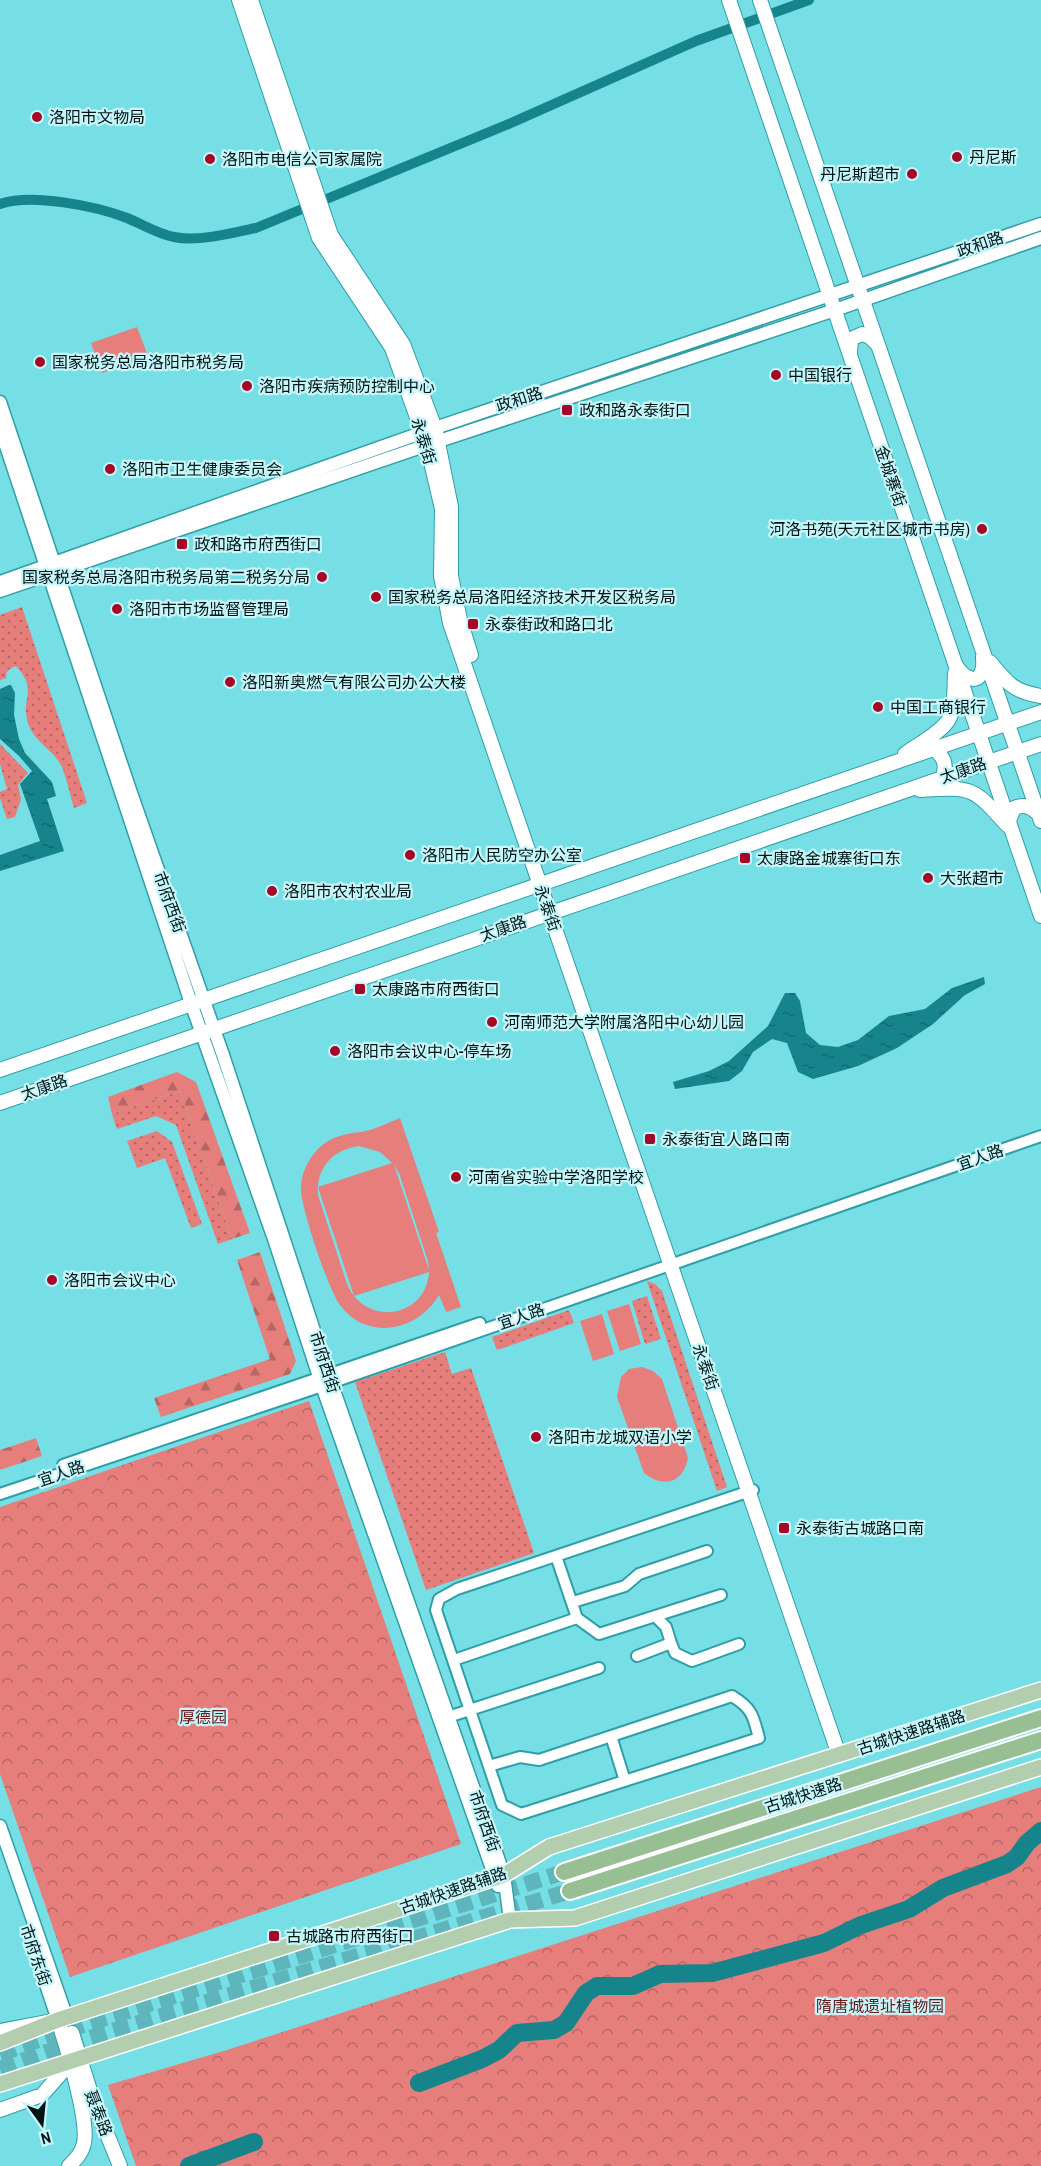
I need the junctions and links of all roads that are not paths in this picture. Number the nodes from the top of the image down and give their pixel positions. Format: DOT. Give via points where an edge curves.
graph roads {
  1 [pos="239,0"];
  2 [pos="251,0"];
  3 [pos="760,0"];
  4 [pos="731,3"];
  5 [pos="302,167"];
  6 [pos="1041,224"];
  7 [pos="1041,238"];
  8 [pos="858,286"];
  9 [pos="830,296"];
  10 [pos="862,300"];
  11 [pos="835,310"];
  12 [pos="878,345"];
  13 [pos="850,354"];
  14 [pos="0,402"];
  15 [pos="0,428"];
  16 [pos="431,437"];
  17 [pos="52,569"];
  18 [pos="0,582"];
  19 [pos="0,591"];
  20 [pos="983,654"];
  21 [pos="955,664"];
  22 [pos="1041,696"];
  23 [pos="1041,712"];
  24 [pos="1007,723"];
  25 [pos="978,733"];
  26 [pos="1041,744"];
  27 [pos="933,748"];
  28 [pos="1017,752"];
  29 [pos="989,761"];
  30 [pos="892,762"];
  31 [pos="943,777"];
  32 [pos="902,791"];
  33 [pos="1040,817"];
  34 [pos="1011,826"];
  35 [pos="543,884"];
  36 [pos="553,911"];
  37 [pos="1041,916"];
  38 [pos="197,1001"];
  39 [pos="208,1030"];
  40 [pos="0,1070"];
  41 [pos="0,1103"];
  42 [pos="1041,1129"];
  43 [pos="1041,1136"];
  44 [pos="673,1260"];
  45 [pos="325,1380"];
  46 [pos="0,1486"];
  47 [pos="751,1491"];
  48 [pos="0,1494"];
  49 [pos="707,1551"];
  50 [pos="556,1556"];
  51 [pos="721,1595"];
  52 [pos="573,1602"];
  53 [pos="655,1616"];
  54 [pos="577,1618"];
  55 [pos="671,1643"];
  56 [pos="739,1644"];
  57 [pos="637,1656"];
  58 [pos="454,1660"];
  59 [pos="599,1668"];
  60 [pos="1041,1690"];
  61 [pos="471,1709"];
  62 [pos="448,1717"];
  63 [pos="1041,1718"];
  64 [pos="611,1736"];
  65 [pos="1041,1740"];
  66 [pos="842,1754"];
  67 [pos="489,1766"];
  68 [pos="1041,1767"];
  69 [pos="625,1781"];
  70 [pos="0,1826"];
  71 [pos="0,1848"];
  72 [pos="564,1872"];
  73 [pos="500,1876"];
  74 [pos="570,1892"];
  75 [pos="510,1920"];
  76 [pos="62,2019"];
  77 [pos="0,2031"];
  78 [pos="0,2043"];
  79 [pos="75,2061"];
  80 [pos="0,2084"];
  81 [pos="0,2110"];
  82 [pos="69,2166"];
  83 [pos="120,2166"];
  1 -- 5 [label="main road, 永泰街"];
  2 -- 5 [label="main road, 永泰街"];
  3 -- 8 [label="main road, 金城寨街"];
  4 -- 9 [label="main road, 金城寨街"];
  5 -- 16 [label="main road, 永泰街" via="325,236 385,313 403,344"];
  6 -- 8 [label="street, 政和路"];
  7 -- 10 [label="street, 政和路"];
  8 -- 9 [label="street, 政和路"];
  8 -- 10 [label="main road, 金城寨街"];
  9 -- 11 [label="main road, 金城寨街"];
  9 -- 16 [label="street, 政和路"];
  10 -- 11 [label="street, 政和路"];
  10 -- 12 [label="main road, 金城寨街"];
  11 -- 13 [label="main road, 金城寨街"];
  11 -- 16 [label="street, 政和路"];
  12 -- 13 [label="main road" via="867,335 855,336 849,343"];
  12 -- 20 [label="main road, 金城寨街"];
  13 -- 21 [label="main road, 金城寨街"];
  14 -- 17 [label="street, 市府西街"];
  15 -- 17 [label="street, 市府西街"];
  16 -- 17 [label="street, 政和路"];
  16 -- 35 [label="main road, 永泰街" via="451,507 451,576 460,621"];
  17 -- 18 [label="street, 政和路"];
  17 -- 19 [label="street, 政和路"];
  17 -- 38 [label="street, 市府西街" via="130,790"];
  20 -- 21 [label="main road" via="978,678 963,676"];
  20 -- 22 [label="main road" via="1009,685"];
  20 -- 24 [label="main road, 金城寨街"];
  21 -- 25 [label="main road, 金城寨街"];
  21 -- 30 [label="main road" via="949,720"];
  23 -- 24 [label="main road, 太康路"];
  24 -- 25 [label="main road, 太康路"];
  24 -- 28 [label="main road, 金城寨街"];
  25 -- 27 [label="main road, 太康路"];
  25 -- 29 [label="main road, 金城寨街"];
  26 -- 28 [label="main road, 太康路"];
  27 -- 30 [label="main road, 太康路"];
  27 -- 31 [label="main road" via="946,767"];
  28 -- 29 [label="main road, 太康路"];
  28 -- 33 [label="main road, 金城寨街"];
  29 -- 31 [label="main road, 太康路"];
  29 -- 34 [label="main road, 金城寨街"];
  30 -- 35 [label="main road, 太康路"];
  31 -- 32 [label="main road, 太康路"];
  32 -- 34 [label="main road" via="972,791"];
  32 -- 36 [label="main road, 太康路"];
  33 -- 34 [label="main road" via="1029,806 1022,805 1014,808"];
  34 -- 37 [label="main road, 金城寨街"];
  35 -- 36 [label="main road, 永泰街"];
  35 -- 38 [label="main road, 太康路"];
  36 -- 39 [label="main road, 太康路"];
  36 -- 44 [label="main road, 永泰街"];
  38 -- 39 [label="street, 市府西街"];
  38 -- 40 [label="main road, 太康路"];
  39 -- 41 [label="main road, 太康路"];
  39 -- 45 [label="street, 市府西街" via="274,1239"];
  42 -- 44 [label="street, 宜人路"];
  43 -- 44 [label="street, 宜人路"];
  44 -- 45 [label="street, 宜人路"];
  44 -- 47 [label="main road, 永泰街"];
  45 -- 46 [label="street, 宜人路"];
  45 -- 48 [label="street, 宜人路"];
  45 -- 62 [label="street, 市府西街"];
  45 -- 73 [label="street, 市府西街"];
  47 -- 50 [label="street"];
  47 -- 66 [label="main road, 永泰街"];
  49 -- 52 [label="street" via="639,1574 625,1586"];
  50 -- 52 [label="street"];
  50 -- 58 [label="street" via="439,1599 436,1610"];
  51 -- 53 [label="street"];
  52 -- 54 [label="street"];
  53 -- 54 [label="street" via="599,1634"];
  53 -- 55 [label="street" via="666,1627"];
  54 -- 58 [label="street"];
  55 -- 56 [label="street" via="675,1653 692,1661"];
  55 -- 57 [label="street"];
  58 -- 61 [label="street"];
  59 -- 61 [label="street"];
  60 -- 66 [label="main road, 古城快速路辅路"];
  61 -- 62 [label="street"];
  61 -- 67 [label="street"];
  62 -- 73 [label="street, 市府西街"];
  63 -- 72 [label="highway, 古城快速路"];
  64 -- 67 [label="street" via="539,1760 520,1756"];
  64 -- 69 [label="street"];
  64 -- 69 [label="street" via="732,1696 746,1704 754,1718 759,1738"];
  65 -- 74 [label="highway, 古城快速路"];
  66 -- 73 [label="main road, 古城快速路辅路" via="549,1847"];
  67 -- 69 [label="street" via="502,1805 520,1814"];
  68 -- 75 [label="main road" via="575,1918"];
  70 -- 76 [label="street, 市府东街"];
  71 -- 76 [label="street, 市府东街"];
  73 -- 75 [label="street, 市府西街"];
  73 -- 76 [label="main road, 古城快速路辅路"];
  75 -- 79 [label="main road"];
  76 -- 77 [label="main road"];
  76 -- 78 [label="main road, 古城快速路辅路"];
  76 -- 79 [label="main road, 市府东街"];
  79 -- 80 [label="main road"];
  79 -- 81 [label="main road" via="42,2095"];
  79 -- 82 [label="main road" via="85,2142"];
  79 -- 83 [label="main road, 聂泰路"];
}
